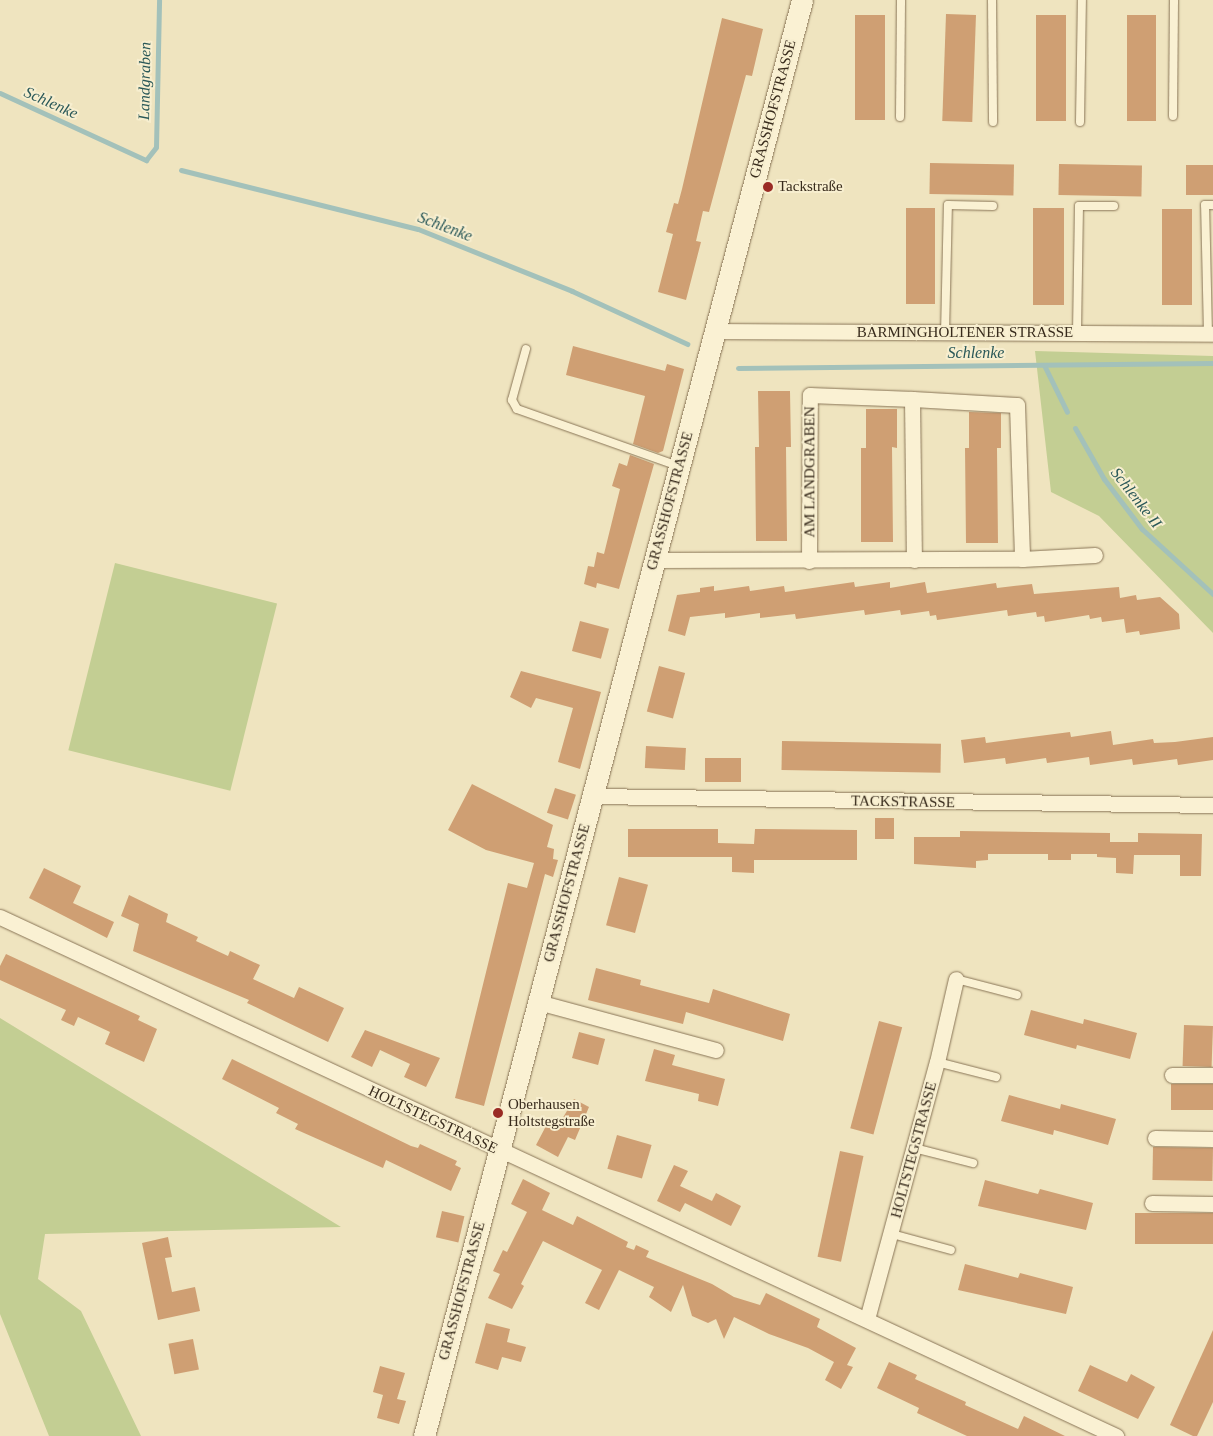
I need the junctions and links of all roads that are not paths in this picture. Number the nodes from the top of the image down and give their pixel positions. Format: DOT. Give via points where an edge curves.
graph roads {
  1 [pos="802,0"];
  2 [pos="901,0"];
  3 [pos="992,0"];
  4 [pos="1082,0"];
  5 [pos="1174,0"];
  6 [pos="1173,116"];
  7 [pos="900,118"];
  8 [pos="993,122"];
  9 [pos="1080,122"];
  10 [pos="1213,205"];
  11 [pos="994,206"];
  12 [pos="1114,206"];
  13 [pos="716,331"];
  14 [pos="1077,333"];
  15 [pos="946,334"];
  16 [pos="1210,334"];
  17 [pos="526,349"];
  18 [pos="912,399"];
  19 [pos="680,467"];
  20 [pos="1095,555"];
  21 [pos="1022,559"];
  22 [pos="655,560"];
  23 [pos="914,560"];
  24 [pos="809,561"];
  25 [pos="592,796"];
  26 [pos="1213,805"];
  27 [pos="0,917"];
  28 [pos="956,979"];
  29 [pos="1018,995"];
  30 [pos="538,1002"];
  31 [pos="716,1050"];
  32 [pos="937,1062"];
  33 [pos="1172,1075"];
  34 [pos="1213,1075"];
  35 [pos="996,1077"];
  36 [pos="1155,1138"];
  37 [pos="1213,1140"];
  38 [pos="914,1148"];
  39 [pos="500,1151"];
  40 [pos="973,1163"];
  41 [pos="1152,1203"];
  42 [pos="1213,1204"];
  43 [pos="892,1234"];
  44 [pos="952,1250"];
  45 [pos="867,1319"];
  46 [pos="424,1436"];
  47 [pos="1116,1436"];
  1 -- 13 [label="street, GRASSHOFSTRASSE"];
  2 -- 7 [label="lane"];
  3 -- 8 [label="lane"];
  4 -- 9 [label="lane"];
  5 -- 6 [label="lane"];
  10 -- 16 [label="lane" via="1204,204"];
  11 -- 15 [label="lane" via="948,205"];
  12 -- 14 [label="lane" via="1080,206"];
  13 -- 15 [label="street, BARMINGHOLTENER STRASSE"];
  13 -- 19 [label="street, GRASSHOFSTRASSE"];
  14 -- 15 [label="street, BARMINGHOLTENER STRASSE"];
  14 -- 16 [label="street, BARMINGHOLTENER STRASSE"];
  17 -- 19 [label="lane" via="512,400 517,409"];
  18 -- 21 [label="street, AM LANDGRABEN" via="1017,405"];
  18 -- 23 [label="street"];
  18 -- 24 [label="street, AM LANDGRABEN" via="810,395"];
  19 -- 22 [label="street, GRASSHOFSTRASSE"];
  20 -- 21 [label="street"];
  21 -- 23 [label="street"];
  22 -- 24 [label="street"];
  22 -- 25 [label="street, GRASSHOFSTRASSE"];
  23 -- 24 [label="street"];
  25 -- 26 [label="street, TACKSTRASSE"];
  25 -- 30 [label="street, GRASSHOFSTRASSE"];
  27 -- 39 [label="street, HOLTSTEGSTRASSE"];
  28 -- 29 [label="lane"];
  28 -- 32 [label="street, HOLTSTEGSTRASSE"];
  30 -- 31 [label="street"];
  30 -- 39 [label="street, GRASSHOFSTRASSE"];
  32 -- 35 [label="lane"];
  32 -- 38 [label="street, HOLTSTEGSTRASSE"];
  33 -- 34 [label="street"];
  36 -- 37 [label="street"];
  38 -- 40 [label="lane"];
  38 -- 43 [label="street, HOLTSTEGSTRASSE"];
  39 -- 45 [label="street, HOLTSTEGSTRASSE"];
  39 -- 46 [label="street, GRASSHOFSTRASSE"];
  41 -- 42 [label="street"];
  43 -- 44 [label="lane"];
  43 -- 45 [label="street, HOLTSTEGSTRASSE"];
  45 -- 47 [label="street, HOLTSTEGSTRASSE"];
}
